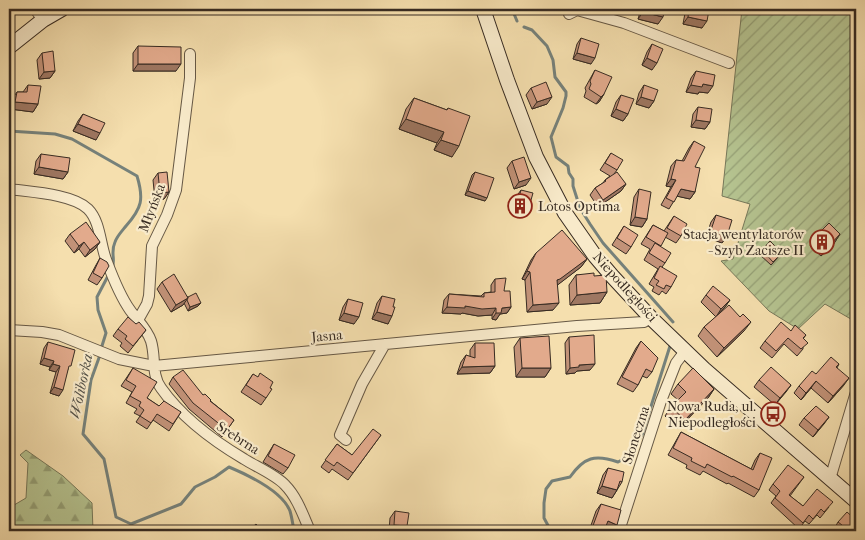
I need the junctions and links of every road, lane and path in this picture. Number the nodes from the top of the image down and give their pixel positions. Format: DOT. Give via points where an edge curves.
graph roads {
  1 [pos="62,9"];
  2 [pos="483,9"];
  3 [pos="39,14"];
  4 [pos="569,14"];
  5 [pos="9,47"];
  6 [pos="190,54"];
  7 [pos="728,63"];
  8 [pos="9,189"];
  9 [pos="651,318"];
  10 [pos="138,320"];
  11 [pos="9,330"];
  12 [pos="385,344"];
  13 [pos="685,351"];
  14 [pos="154,366"];
  15 [pos="856,392"];
  16 [pos="346,440"];
  17 [pos="830,479"];
  18 [pos="856,501"];
  19 [pos="310,531"];
  20 [pos="619,531"];
  1 -- 3 [label="street"];
  2 -- 9 [label="street, Niepodległości" via="536,157 565,213 595,256"];
  3 -- 5 [label="street"];
  4 -- 7 [label="street" via="577,10 624,23"];
  6 -- 10 [label="street, Młyńska" via="176,190 152,246 149,296"];
  8 -- 10 [label="street" via="73,200 86,207 93,215 107,263 129,309"];
  9 -- 12 [label="street, Jasna" via="644,322"];
  9 -- 13 [label="street, Niepodległości"];
  10 -- 14 [label="street" via="151,341"];
  11 -- 14 [label="street, Jasna" via="59,335 129,362"];
  12 -- 14 [label="street, Jasna"];
  12 -- 16 [label="street" via="362,384 340,435"];
  13 -- 17 [label="street, Niepodległości"];
  13 -- 20 [label="street, Słoneczna" via="676,363 661,401"];
  14 -- 19 [label="street, Srebrna" via="160,387 200,430 284,484"];
  15 -- 17 [label="street"];
  17 -- 18 [label="street, Niepodległości"];
}
